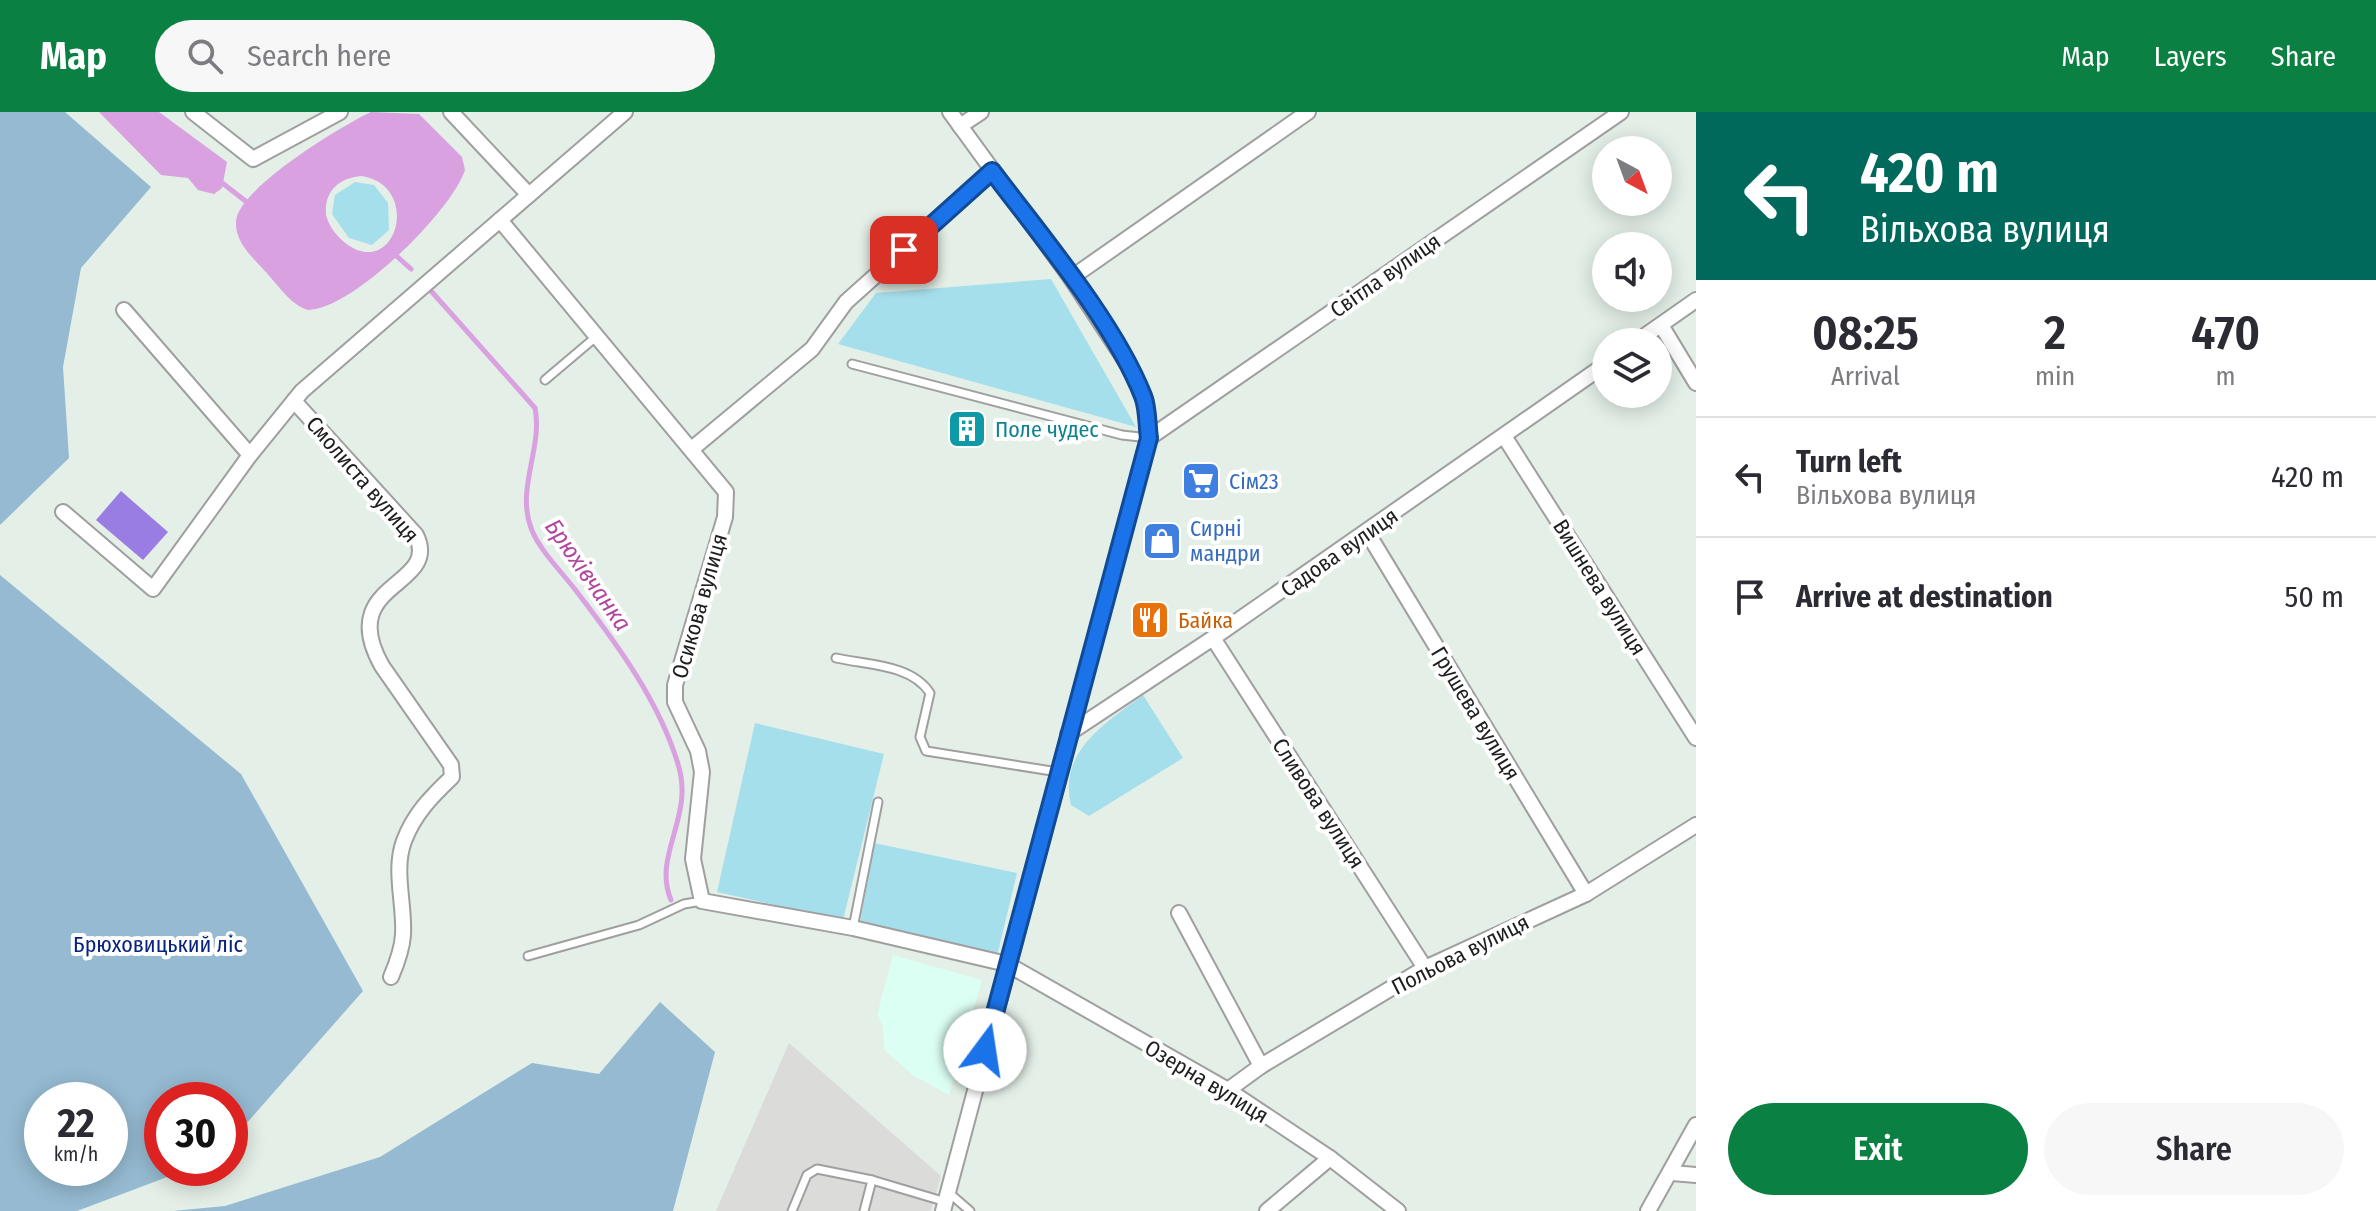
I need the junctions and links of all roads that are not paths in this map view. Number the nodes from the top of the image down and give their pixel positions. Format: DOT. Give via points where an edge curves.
graph roads {
  1 [pos="193,112"];
  2 [pos="340,112"];
  3 [pos="451,112"];
  4 [pos="625,112"];
  5 [pos="950,112"];
  6 [pos="981,112"];
  7 [pos="1308,112"];
  8 [pos="1621,112"];
  9 [pos="960,126"];
  10 [pos="992,171"];
  11 [pos="529,195"];
  12 [pos="500,220"];
  13 [pos="1071,278"];
  14 [pos="1696,300"];
  15 [pos="124,310"];
  16 [pos="1661,325"];
  17 [pos="1657,328"];
  18 [pos="599,335"];
  19 [pos="852,364"];
  20 [pos="1592,374"];
  21 [pos="545,380"];
  22 [pos="1696,383"];
  23 [pos="294,401"];
  24 [pos="1504,436"];
  25 [pos="1149,438"];
  26 [pos="693,448"];
  27 [pos="250,455"];
  28 [pos="63,512"];
  29 [pos="1367,532"];
  30 [pos="1213,638"];
  31 [pos="836,658"];
  32 [pos="1068,734"];
  33 [pos="1696,738"];
  34 [pos="1058,772"];
  35 [pos="878,802"];
  36 [pos="1696,825"];
  37 [pos="1586,894"];
  38 [pos="702,901"];
  39 [pos="1179,913"];
  40 [pos="853,928"];
  41 [pos="528,956"];
  42 [pos="1007,964"];
  43 [pos="1425,968"];
  44 [pos="391,977"];
  45 [pos="1261,1066"];
  46 [pos="1228,1090"];
  47 [pos="1696,1125"];
  48 [pos="1330,1158"];
  49 [pos="1672,1173"];
  50 [pos="1696,1175"];
  51 [pos="872,1180"];
  52 [pos="946,1202"];
  53 [pos="792,1211"];
  54 [pos="864,1211"];
  55 [pos="970,1211"];
  56 [pos="1267,1211"];
  57 [pos="1398,1211"];
  58 [pos="1648,1211"];
  1 -- 2 [label="street" via="253,159"];
  3 -- 11 [label="street"];
  4 -- 11 [label="street, Смолиста вулиця"];
  5 -- 9 [label="street"];
  6 -- 9 [label="street"];
  7 -- 13 [label="street"];
  8 -- 25 [label="street, Світла вулиця"];
  9 -- 10 [label="street"];
  10 -- 13 [label="street"];
  10 -- 26 [label="street" via="846,302 812,349"];
  11 -- 12 [label="street, Смолиста вулиця"];
  12 -- 18 [label="street, Осикова вулиця"];
  12 -- 23 [label="street, Смолиста вулиця"];
  13 -- 25 [label="street" via="1145,399"];
  14 -- 16 [label="street"];
  15 -- 27 [label="street"];
  16 -- 17 [label="street"];
  16 -- 22 [label="street"];
  18 -- 21 [label="lane"];
  18 -- 26 [label="street, Осикова вулиця"];
  19 -- 25 [label="lane"];
  20 -- 24 [label="street, Садова вулиця"];
  23 -- 27 [label="street, Смолиста вулиця"];
  23 -- 44 [label="street, Смолиста вулиця" via="416,535 422,548 420,559 368,619 374,651 451,765 452,777 423,804 402,843 403,932"];
  24 -- 29 [label="street, Садова вулиця"];
  24 -- 33 [label="street, Вишнева вулиця"];
  25 -- 32 [label="street"];
  26 -- 38 [label="street, Осикова вулиця" via="726,492 727,504 675,685 675,702 702,772 693,859"];
  27 -- 28 [label="street, Смолиста вулиця" via="153,589"];
  29 -- 30 [label="street, Садова вулиця"];
  29 -- 37 [label="street, Грушева вулиця"];
  30 -- 32 [label="street, Садова вулиця"];
  30 -- 43 [label="street, Сливова вулиця"];
  31 -- 34 [label="lane" via="909,673 922,681 930,693 920,737 926,751"];
  32 -- 34 [label="street"];
  34 -- 42 [label="street"];
  35 -- 40 [label="lane"];
  36 -- 37 [label="street, Польова вулиця"];
  37 -- 43 [label="street, Польова вулиця"];
  38 -- 40 [label="street"];
  38 -- 41 [label="lane"];
  39 -- 45 [label="street"];
  40 -- 42 [label="street"];
  42 -- 46 [label="street, Озерна вулиця"];
  42 -- 52 [label="street"];
  43 -- 45 [label="street, Польова вулиця"];
  45 -- 46 [label="street, Польова вулиця"];
  46 -- 48 [label="street, Озерна вулиця"];
  47 -- 49 [label="street"];
  48 -- 56 [label="street"];
  48 -- 57 [label="street, Озерна вулиця"];
  49 -- 50 [label="street"];
  49 -- 58 [label="street"];
  51 -- 52 [label="lane"];
  51 -- 53 [label="lane" via="817,1169 807,1175"];
  51 -- 54 [label="lane"];
  52 -- 55 [label="lane"];
}
